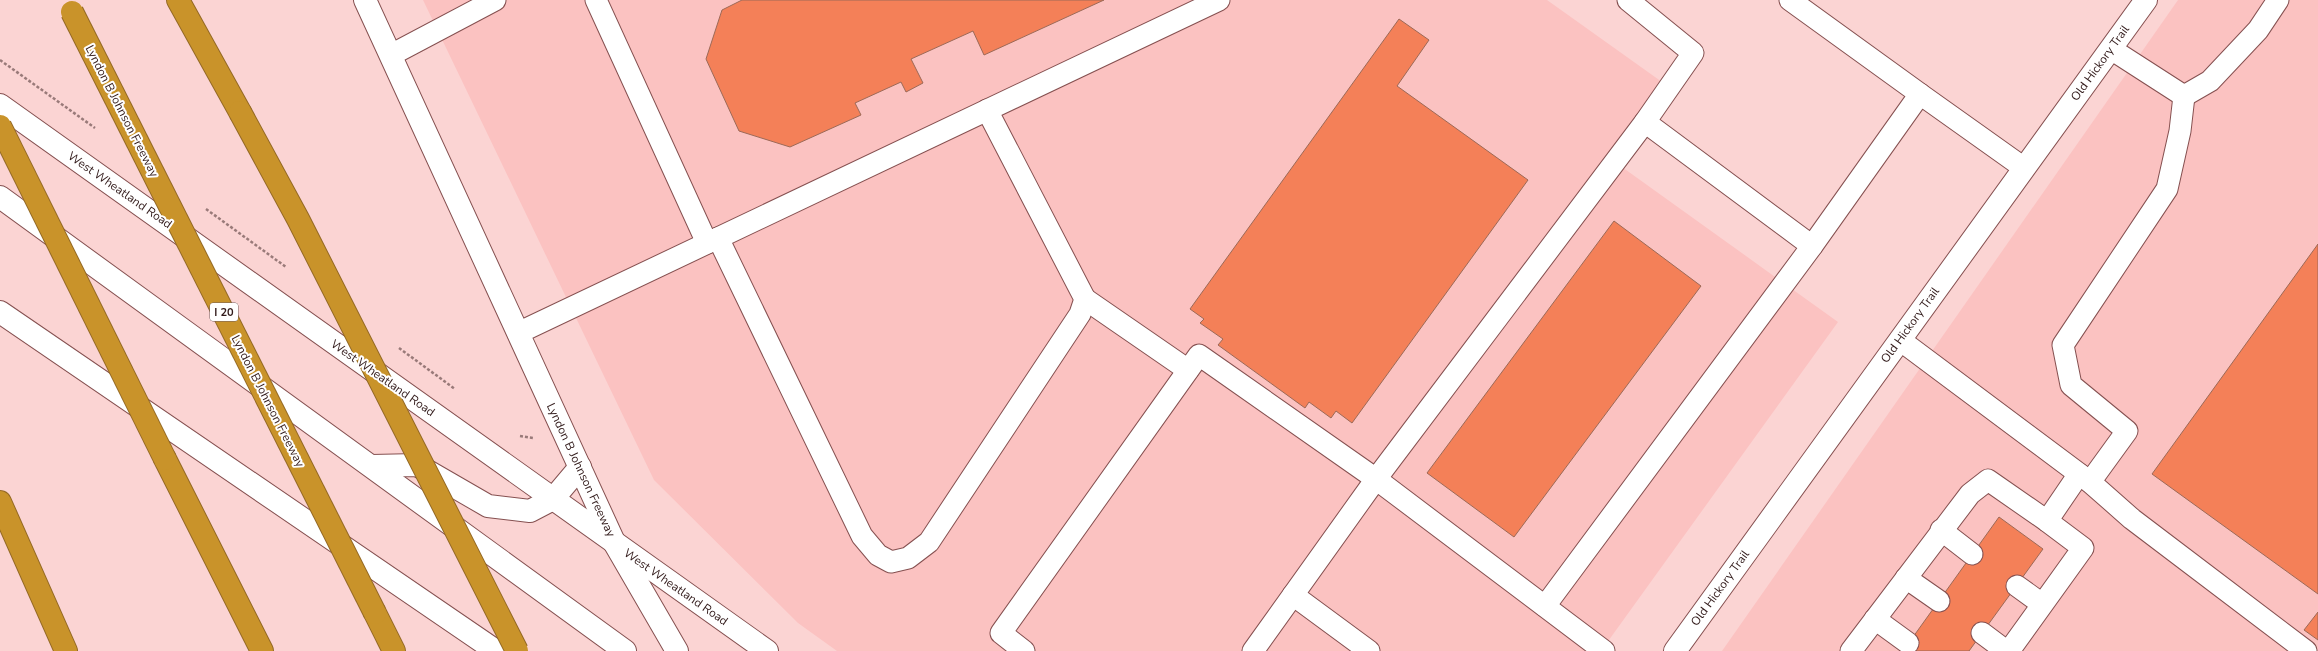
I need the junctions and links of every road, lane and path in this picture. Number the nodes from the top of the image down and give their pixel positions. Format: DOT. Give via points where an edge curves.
graph roads {
  1 [pos="178,0"];
  2 [pos="365,0"];
  3 [pos="496,0"];
  4 [pos="596,0"];
  5 [pos="1219,0"];
  6 [pos="1628,0"];
  7 [pos="1790,0"];
  8 [pos="2146,0"];
  9 [pos="2278,0"];
  10 [pos="69,6"];
  11 [pos="2110,49"];
  12 [pos="390,55"];
  13 [pos="0,60"];
  14 [pos="1920,94"];
  15 [pos="2184,96"];
  16 [pos="0,105"];
  17 [pos="986,110"];
  18 [pos="1645,122"];
  19 [pos="0,126"];
  20 [pos="97,130"];
  21 [pos="2024,168"];
  22 [pos="0,197"];
  23 [pos="201,205"];
  24 [pos="713,240"];
  25 [pos="1812,246"];
  26 [pos="291,270"];
  27 [pos="1085,299"];
  28 [pos="0,312"];
  29 [pos="518,333"];
  30 [pos="1900,340"];
  31 [pos="395,345"];
  32 [pos="1188,370"];
  33 [pos="460,392"];
  34 [pos="515,432"];
  35 [pos="533,438"];
  36 [pos="372,466"];
  37 [pos="580,467"];
  38 [pos="2085,478"];
  39 [pos="1376,479"];
  40 [pos="553,499"];
  41 [pos="0,502"];
  42 [pos="2047,521"];
  43 [pos="1941,530"];
  44 [pos="615,544"];
  45 [pos="1972,554"];
  46 [pos="1906,578"];
  47 [pos="2017,586"];
  48 [pos="1293,595"];
  49 [pos="1939,601"];
  50 [pos="2042,604"];
  51 [pos="1545,606"];
  52 [pos="1875,619"];
  53 [pos="1982,634"];
  54 [pos="1908,643"];
  55 [pos="66,651"];
  56 [pos="262,651"];
  57 [pos="394,651"];
  58 [pos="496,651"];
  59 [pos="517,651"];
  60 [pos="625,651"];
  61 [pos="677,651"];
  62 [pos="767,651"];
  63 [pos="1024,651"];
  64 [pos="1253,651"];
  65 [pos="1369,651"];
  66 [pos="1604,651"];
  67 [pos="1675,651"];
  68 [pos="1851,651"];
  69 [pos="2008,651"];
  70 [pos="2306,651"];
  1 -- 59 [label="highway, bridge" via="298,219"];
  2 -- 12 [label="main road, Lyndon B Johnson Freeway"];
  3 -- 12 [label="lane"];
  4 -- 24 [label="lane"];
  5 -- 17 [label="lane"];
  6 -- 18 [label="lane" via="1693,53"];
  7 -- 14 [label="lane"];
  8 -- 11 [label="main road, Old Hickory Trail"];
  9 -- 15 [label="lane" via="2258,30 2210,81"];
  10 -- 57 [label="highway, Lyndon B Johnson Freeway / I 20, bridge"];
  11 -- 15 [label="lane"];
  11 -- 21 [label="main road, Old Hickory Trail"];
  12 -- 29 [label="main road, Lyndon B Johnson Freeway"];
  13 -- 20 [label="path"];
  14 -- 21 [label="lane"];
  14 -- 25 [label="lane"];
  15 -- 38 [label="lane" via="2180,130 2167,189 2063,345 2071,385 2127,431"];
  16 -- 40 [label="main road, West Wheatland Road"];
  17 -- 24 [label="lane"];
  17 -- 27 [label="lane"];
  18 -- 25 [label="lane"];
  18 -- 39 [label="lane"];
  19 -- 56 [label="highway, bridge"];
  21 -- 30 [label="main road, Old Hickory Trail"];
  22 -- 36 [label="main road"];
  23 -- 26 [label="path"];
  24 -- 27 [label="lane" via="862,536 878,555 891,562 908,558 929,542 1080,314"];
  24 -- 29 [label="lane"];
  25 -- 51 [label="lane"];
  27 -- 32 [label="lane"];
  28 -- 58 [label="main road"];
  29 -- 37 [label="main road, Lyndon B Johnson Freeway"];
  30 -- 38 [label="lane"];
  30 -- 67 [label="main road, Old Hickory Trail"];
  31 -- 33 [label="path"];
  32 -- 39 [label="lane" via="1199,355"];
  32 -- 63 [label="lane" via="1001,633"];
  34 -- 35 [label="path" via="521,437"];
  36 -- 40 [label="main road" via="417,465 488,506 530,511"];
  36 -- 60 [label="main road"];
  37 -- 40 [label="main road"];
  37 -- 44 [label="main road, Lyndon B Johnson Freeway"];
  38 -- 42 [label="lane"];
  38 -- 70 [label="lane" via="2132,519"];
  39 -- 48 [label="lane"];
  39 -- 51 [label="lane"];
  40 -- 44 [label="main road, West Wheatland Road"];
  41 -- 55 [label="highway"];
  42 -- 43 [label="lane" via="1988,480 1970,494"];
  42 -- 50 [label="lane" via="2083,548"];
  43 -- 45 [label="lane"];
  43 -- 46 [label="lane"];
  44 -- 61 [label="main road, Lyndon B Johnson Freeway"];
  44 -- 62 [label="main road, West Wheatland Road"];
  46 -- 49 [label="lane"];
  46 -- 52 [label="lane"];
  47 -- 50 [label="lane"];
  48 -- 64 [label="lane"];
  48 -- 65 [label="lane"];
  50 -- 69 [label="lane"];
  51 -- 66 [label="lane"];
  52 -- 54 [label="lane"];
  52 -- 68 [label="lane"];
  53 -- 69 [label="lane"];
}
